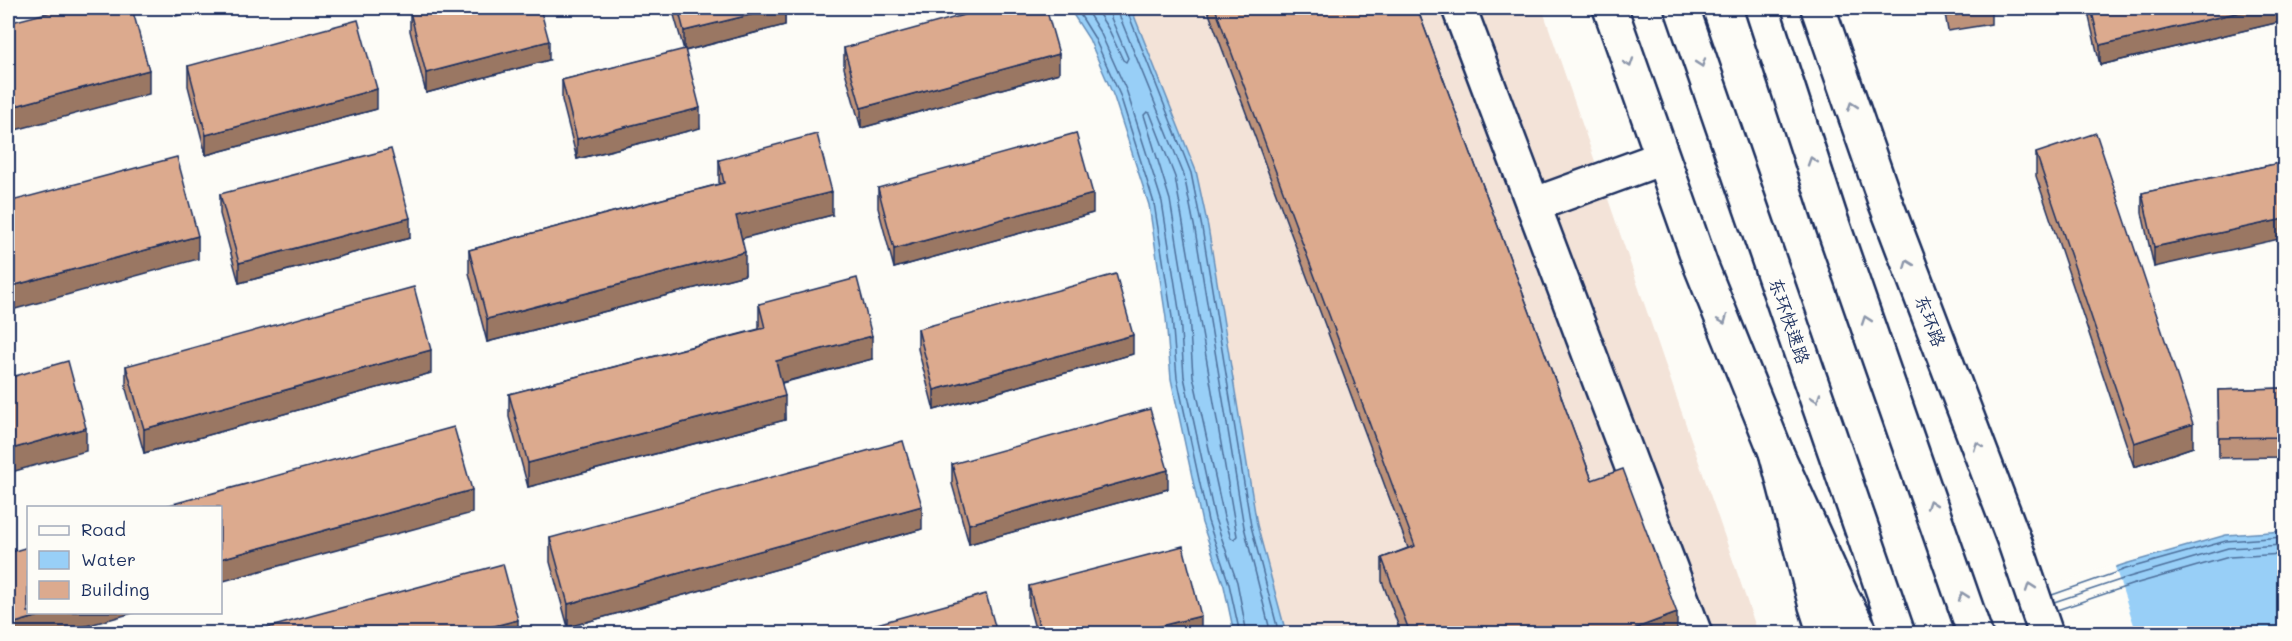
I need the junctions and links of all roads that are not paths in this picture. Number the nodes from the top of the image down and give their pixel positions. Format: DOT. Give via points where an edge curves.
graph roads {
  1 [pos="1459,8"];
  2 [pos="1610,8"];
  3 [pos="1682,8"];
  4 [pos="1762,8"];
  5 [pos="1818,8"];
  6 [pos="1662,158"];
  7 [pos="1533,205"];
  8 [pos="1828,612"];
  9 [pos="1695,633"];
  10 [pos="1862,633"];
  11 [pos="1898,633"];
  12 [pos="1976,633"];
  13 [pos="2046,633"];
  1 -- 7 [label="main road"];
  2 -- 6 [label="main road, one-way"];
  3 -- 11 [label="main road, 东环快速路, one-way"];
  12 -- 4 [label="main road, one-way" via="1830,217"];
  13 -- 5 [label="main road, 东环路, one-way" via="1885,201"];
  6 -- 7 [label="main road"];
  6 -- 8 [label="main road, one-way" via="1776,452"];
  7 -- 9 [label="main road"];
  8 -- 10 [label="main road"];
}
